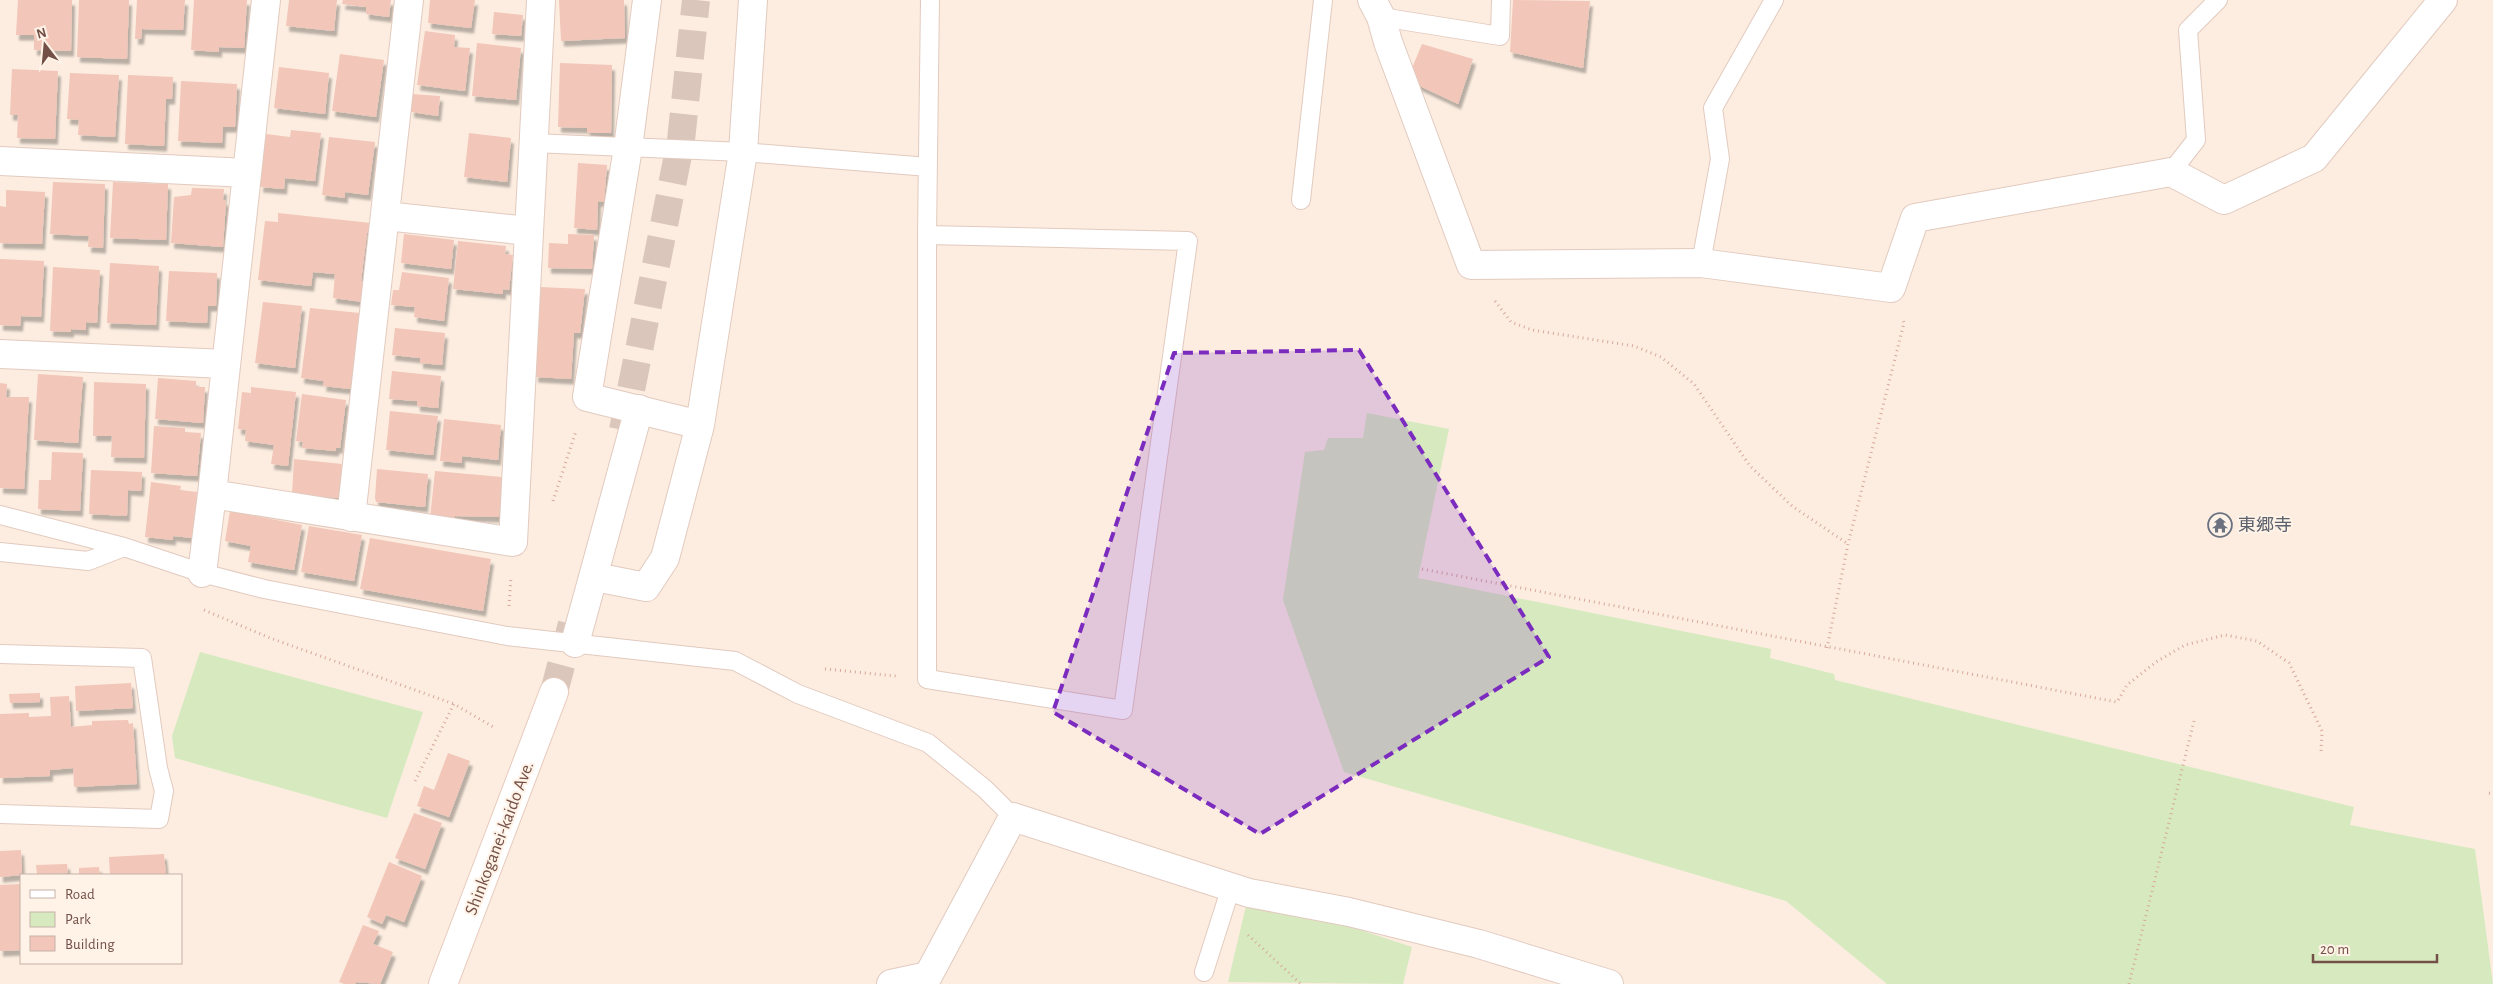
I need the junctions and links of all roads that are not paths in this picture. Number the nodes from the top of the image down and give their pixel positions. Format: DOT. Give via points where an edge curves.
graph roads {
  1 [pos="266,0"];
  2 [pos="409,0"];
  3 [pos="541,0"];
  4 [pos="648,0"];
  5 [pos="753,0"];
  6 [pos="930,0"];
  7 [pos="1323,0"];
  8 [pos="1501,0"];
  9 [pos="1774,0"];
  10 [pos="2218,0"];
  11 [pos="2443,0"];
  12 [pos="1377,8"];
  13 [pos="533,143"];
  14 [pos="628,148"];
  15 [pos="743,152"];
  16 [pos="0,161"];
  17 [pos="928,168"];
  18 [pos="2171,172"];
  19 [pos="247,173"];
  20 [pos="1300,200"];
  21 [pos="385,216"];
  22 [pos="529,230"];
  23 [pos="927,235"];
  24 [pos="1702,263"];
  25 [pos="0,354"];
  26 [pos="226,364"];
  27 [pos="639,409"];
  28 [pos="700,425"];
  29 [pos="212,494"];
  30 [pos="0,515"];
  31 [pos="351,517"];
  32 [pos="124,548"];
  33 [pos="0,552"];
  34 [pos="202,572"];
  35 [pos="595,577"];
  36 [pos="575,643"];
  37 [pos="0,654"];
  38 [pos="554,692"];
  39 [pos="0,814"];
  40 [pos="1013,817"];
  41 [pos="1231,887"];
  42 [pos="1204,972"];
  43 [pos="930,980"];
  44 [pos="443,984"];
  45 [pos="891,984"];
  46 [pos="1609,984"];
  1 -- 19 [label="street"];
  2 -- 21 [label="street"];
  3 -- 13 [label="street"];
  4 -- 14 [label="street"];
  5 -- 15 [label="street"];
  6 -- 17 [label="lane"];
  7 -- 20 [label="lane"];
  8 -- 12 [label="lane" via="1500,36"];
  9 -- 24 [label="lane" via="1713,108 1720,159"];
  10 -- 18 [label="lane" via="2188,30 2196,140"];
  11 -- 18 [label="street" via="2314,158 2224,200"];
  12 -- 24 [label="street" via="1471,265"];
  13 -- 14 [label="lane"];
  13 -- 22 [label="street"];
  14 -- 15 [label="lane"];
  14 -- 27 [label="street" via="587,397"];
  15 -- 17 [label="lane"];
  15 -- 28 [label="street"];
  16 -- 19 [label="street"];
  17 -- 23 [label="lane"];
  18 -- 24 [label="street" via="1915,218 1891,288"];
  19 -- 26 [label="street"];
  21 -- 22 [label="street"];
  21 -- 31 [label="street"];
  22 -- 31 [label="street" via="513,542"];
  23 -- 23 [label="lane" via="1188,241 1123,710 927,678"];
  25 -- 26 [label="street"];
  26 -- 29 [label="street"];
  27 -- 28 [label="street"];
  27 -- 35 [label="street"];
  28 -- 35 [label="street" via="664,558 646,587"];
  29 -- 31 [label="street"];
  29 -- 34 [label="street"];
  30 -- 32 [label="lane"];
  32 -- 33 [label="lane" via="88,561"];
  32 -- 34 [label="lane"];
  34 -- 36 [label="lane" via="264,589 507,636"];
  35 -- 36 [label="street"];
  36 -- 40 [label="lane" via="735,661 798,694 928,743 985,789"];
  37 -- 39 [label="lane" via="142,658 164,791 159,819"];
  38 -- 44 [label="street, Shinkoganei-kaido Ave."];
  40 -- 41 [label="street"];
  40 -- 43 [label="street"];
  41 -- 42 [label="lane"];
  41 -- 46 [label="street" via="1479,944"];
  43 -- 45 [label="street"];
}
